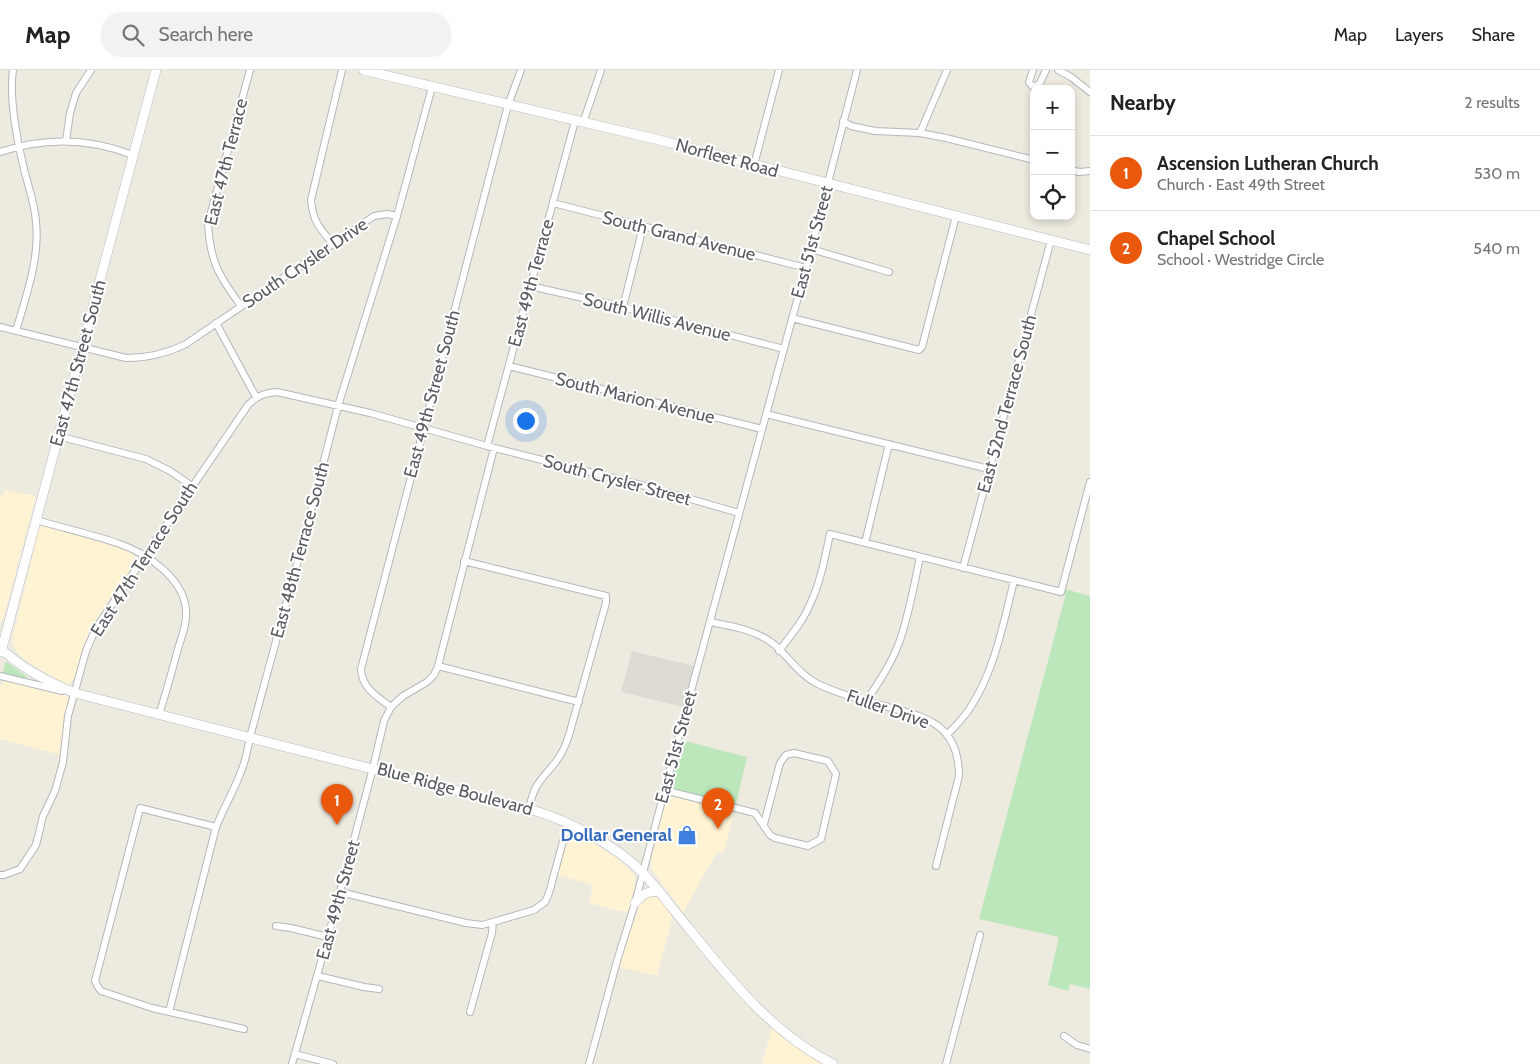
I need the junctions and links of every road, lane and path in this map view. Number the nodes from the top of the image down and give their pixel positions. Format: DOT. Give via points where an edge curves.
graph roads {
  1 [pos="13,70"];
  2 [pos="91,70"];
  3 [pos="156,70"];
  4 [pos="250,70"];
  5 [pos="342,70"];
  6 [pos="363,70"];
  7 [pos="521,70"];
  8 [pos="602,70"];
  9 [pos="779,70"];
  10 [pos="857,70"];
  11 [pos="947,70"];
  12 [pos="1033,70"];
  13 [pos="1046,70"];
  14 [pos="1058,70"];
  15 [pos="432,87"];
  16 [pos="1088,90"];
  17 [pos="508,105"];
  18 [pos="843,121"];
  19 [pos="579,122"];
  20 [pos="920,134"];
  21 [pos="66,141"];
  22 [pos="19,146"];
  23 [pos="0,152"];
  24 [pos="133,155"];
  25 [pos="1030,159"];
  26 [pos="754,166"];
  27 [pos="1090,170"];
  28 [pos="1075,171"];
  29 [pos="827,184"];
  30 [pos="552,203"];
  31 [pos="397,216"];
  32 [pos="956,216"];
  33 [pos="643,227"];
  34 [pos="1051,240"];
  35 [pos="333,244"];
  36 [pos="811,250"];
  37 [pos="1090,250"];
  38 [pos="806,268"];
  39 [pos="889,272"];
  40 [pos="530,286"];
  41 [pos="241,306"];
  42 [pos="623,307"];
  43 [pos="792,318"];
  44 [pos="216,324"];
  45 [pos="0,326"];
  46 [pos="16,331"];
  47 [pos="82,348"];
  48 [pos="784,349"];
  49 [pos="509,366"];
  50 [pos="256,397"];
  51 [pos="338,406"];
  52 [pos="766,414"];
  53 [pos="423,428"];
  54 [pos="762,429"];
  55 [pos="58,436"];
  56 [pos="889,444"];
  57 [pos="491,447"];
  58 [pos="989,469"];
  59 [pos="1090,482"];
  60 [pos="192,486"];
  61 [pos="739,512"];
  62 [pos="36,520"];
  63 [pos="865,543"];
  64 [pos="144,556"];
  65 [pos="920,557"];
  66 [pos="464,561"];
  67 [pos="963,568"];
  68 [pos="1014,580"];
  69 [pos="710,622"];
  70 [pos="4,627"];
  71 [pos="1,651"];
  72 [pos="779,651"];
  73 [pos="438,666"];
  74 [pos="0,676"];
  75 [pos="75,693"];
  76 [pos="867,700"];
  77 [pos="579,702"];
  78 [pos="391,707"];
  79 [pos="160,715"];
  80 [pos="947,735"];
  81 [pos="250,738"];
  82 [pos="373,768"];
  83 [pos="664,790"];
  84 [pos="529,808"];
  85 [pos="568,823"];
  86 [pos="764,824"];
  87 [pos="216,827"];
  88 [pos="936,866"];
  89 [pos="643,873"];
  90 [pos="0,874"];
  91 [pos="340,892"];
  92 [pos="659,892"];
  93 [pos="635,903"];
  94 [pos="493,922"];
  95 [pos="276,926"];
  96 [pos="980,935"];
  97 [pos="328,937"];
  98 [pos="318,976"];
  99 [pos="379,989"];
  100 [pos="169,1012"];
  101 [pos="470,1012"];
  102 [pos="244,1028"];
  103 [pos="1064,1036"];
  104 [pos="1090,1049"];
  105 [pos="295,1054"];
  106 [pos="292,1064"];
  107 [pos="333,1064"];
  108 [pos="589,1064"];
  109 [pos="833,1064"];
  110 [pos="946,1064"];
  1 -- 22 [label="street" via="13,108"];
  2 -- 21 [label="street" via="76,93"];
  3 -- 24 [label="street, East 47th Street South"];
  4 -- 41 [label="street, East 47th Terrace" via="208,224 215,265"];
  5 -- 35 [label="street" via="311,200 317,224"];
  6 -- 15 [label="street, Norfleet Road"];
  7 -- 17 [label="street, East 49th Street South"];
  8 -- 19 [label="street, East 49th Terrace"];
  9 -- 26 [label="street"];
  10 -- 18 [label="street, East 51st Street"];
  11 -- 20 [label="street"];
  12 -- 13 [label="street" via="1029,78 1032,86 1040,83"];
  14 -- 16 [label="street"];
  15 -- 17 [label="street, Norfleet Road"];
  15 -- 31 [label="street, East 48th Terrace South"];
  17 -- 19 [label="street, Norfleet Road"];
  17 -- 53 [label="street, East 49th Street South"];
  18 -- 20 [label="street" via="875,131"];
  18 -- 29 [label="street, East 51st Street"];
  19 -- 26 [label="street, Norfleet Road"];
  19 -- 30 [label="street, East 49th Terrace"];
  20 -- 25 [label="street"];
  21 -- 22 [label="street"];
  21 -- 24 [label="street" via="101,144"];
  22 -- 23 [label="street"];
  22 -- 46 [label="street" via="37,234 30,282"];
  24 -- 47 [label="street, East 47th Street South"];
  26 -- 29 [label="street, Norfleet Road"];
  27 -- 28 [label="street"];
  29 -- 32 [label="street, Norfleet Road"];
  29 -- 36 [label="street, East 51st Street"];
  30 -- 33 [label="street, South Grand Avenue"];
  30 -- 40 [label="street, East 49th Terrace"];
  31 -- 35 [label="street, South Crysler Drive" via="374,216"];
  31 -- 51 [label="street, East 48th Terrace South"];
  32 -- 34 [label="street, Norfleet Road"];
  32 -- 43 [label="street" via="919,350"];
  33 -- 38 [label="street, South Grand Avenue"];
  33 -- 42 [label="street"];
  34 -- 37 [label="street, Norfleet Road"];
  34 -- 58 [label="street, East 52nd Terrace South"];
  35 -- 41 [label="street, South Crysler Drive"];
  36 -- 38 [label="street, East 51st Street"];
  36 -- 39 [label="street"];
  38 -- 43 [label="street, East 51st Street"];
  40 -- 42 [label="street, South Willis Avenue"];
  40 -- 49 [label="street, East 49th Terrace"];
  41 -- 44 [label="street, South Crysler Drive"];
  42 -- 48 [label="street, South Willis Avenue"];
  43 -- 48 [label="street, East 51st Street"];
  44 -- 47 [label="street, South Crysler Drive" via="186,344 160,355 126,358"];
  44 -- 50 [label="street"];
  45 -- 46 [label="street, South Crysler Drive"];
  46 -- 47 [label="street, South Crysler Drive"];
  47 -- 55 [label="street, East 47th Street South"];
  48 -- 52 [label="street, East 51st Street"];
  49 -- 54 [label="street, South Marion Avenue"];
  49 -- 57 [label="street, East 49th Terrace"];
  50 -- 51 [label="street, South Crysler Street" via="277,392"];
  50 -- 60 [label="street, East 47th Terrace South"];
  51 -- 53 [label="street, South Crysler Street"];
  51 -- 81 [label="street, East 48th Terrace South"];
  52 -- 54 [label="street, East 51st Street"];
  52 -- 56 [label="street"];
  53 -- 57 [label="street, South Crysler Street"];
  53 -- 78 [label="street, East 49th Street South" via="360,669 366,686"];
  54 -- 61 [label="street, East 51st Street"];
  55 -- 60 [label="street" via="146,459"];
  55 -- 62 [label="street, East 47th Street South"];
  56 -- 58 [label="street"];
  56 -- 63 [label="street"];
  57 -- 61 [label="street, South Crysler Street"];
  57 -- 66 [label="street, East 49th Terrace"];
  58 -- 67 [label="street, East 52nd Terrace South"];
  59 -- 68 [label="street" via="1061,592"];
  60 -- 64 [label="street, East 47th Terrace South"];
  61 -- 69 [label="street, East 51st Street"];
  62 -- 64 [label="street" via="119,543"];
  62 -- 70 [label="street, East 47th Street South"];
  63 -- 65 [label="street"];
  63 -- 72 [label="street" via="830,534 811,603"];
  64 -- 75 [label="street, East 47th Terrace South" via="96,628"];
  64 -- 79 [label="street" via="175,581 186,607 185,625"];
  65 -- 67 [label="street"];
  65 -- 76 [label="street" via="899,643"];
  66 -- 73 [label="street, East 49th Terrace"];
  66 -- 77 [label="street" via="606,596"];
  67 -- 68 [label="street"];
  68 -- 80 [label="street" via="986,679 969,710"];
  69 -- 72 [label="street, Fuller Drive" via="755,634 771,642"];
  69 -- 83 [label="street, East 51st Street"];
  70 -- 71 [label="street, East 47th Street South"];
  71 -- 75 [label="street, Blue Ridge Boulevard" via="45,681"];
  72 -- 76 [label="street, Fuller Drive" via="814,682"];
  73 -- 77 [label="street"];
  73 -- 78 [label="street, East 49th Terrace" via="428,682"];
  74 -- 75 [label="street"];
  75 -- 79 [label="street, Blue Ridge Boulevard"];
  75 -- 90 [label="street, East 47th Terrace South" via="68,716 63,762 36,845 20,869"];
  76 -- 80 [label="street, Fuller Drive" via="923,717"];
  77 -- 84 [label="street" via="565,746 538,784"];
  78 -- 82 [label="street, East 49th Street" via="384,721"];
  79 -- 81 [label="street, Blue Ridge Boulevard"];
  80 -- 88 [label="street, Fuller Drive" via="957,753 959,776"];
  81 -- 82 [label="street, Blue Ridge Boulevard"];
  81 -- 87 [label="street, East 48th Terrace South" via="242,769"];
  82 -- 84 [label="street, Blue Ridge Boulevard"];
  82 -- 91 [label="street, East 49th Street"];
  83 -- 86 [label="street" via="755,813"];
  83 -- 89 [label="street, East 51st Street"];
  84 -- 85 [label="street, Blue Ridge Boulevard"];
  85 -- 89 [label="street, Blue Ridge Boulevard" via="617,851"];
  85 -- 94 [label="street" via="544,902 534,910"];
  86 -- 86 [label="street" via="775,838 808,846 821,839 836,774 828,761 794,753 786,755 780,763"];
  87 -- 100 [label="street, East 48th Terrace South"];
  87 -- 100 [label="street" via="140,808 95,981 101,990"];
  89 -- 92 [label="street, Blue Ridge Boulevard"];
  89 -- 93 [label="street, East 51st Street"];
  91 -- 94 [label="street" via="466,924"];
  91 -- 97 [label="street, East 49th Street"];
  92 -- 93 [label="street" via="644,894"];
  92 -- 109 [label="street, Blue Ridge Boulevard" via="772,1022"];
  93 -- 108 [label="street, East 51st Street"];
  94 -- 101 [label="street"];
  95 -- 97 [label="street"];
  96 -- 110 [label="street"];
  97 -- 98 [label="street, East 49th Street"];
  98 -- 99 [label="street"];
  98 -- 105 [label="street, East 49th Street"];
  100 -- 102 [label="street"];
  103 -- 104 [label="street"];
  105 -- 106 [label="street, East 49th Street"];
  105 -- 107 [label="street"];
}
